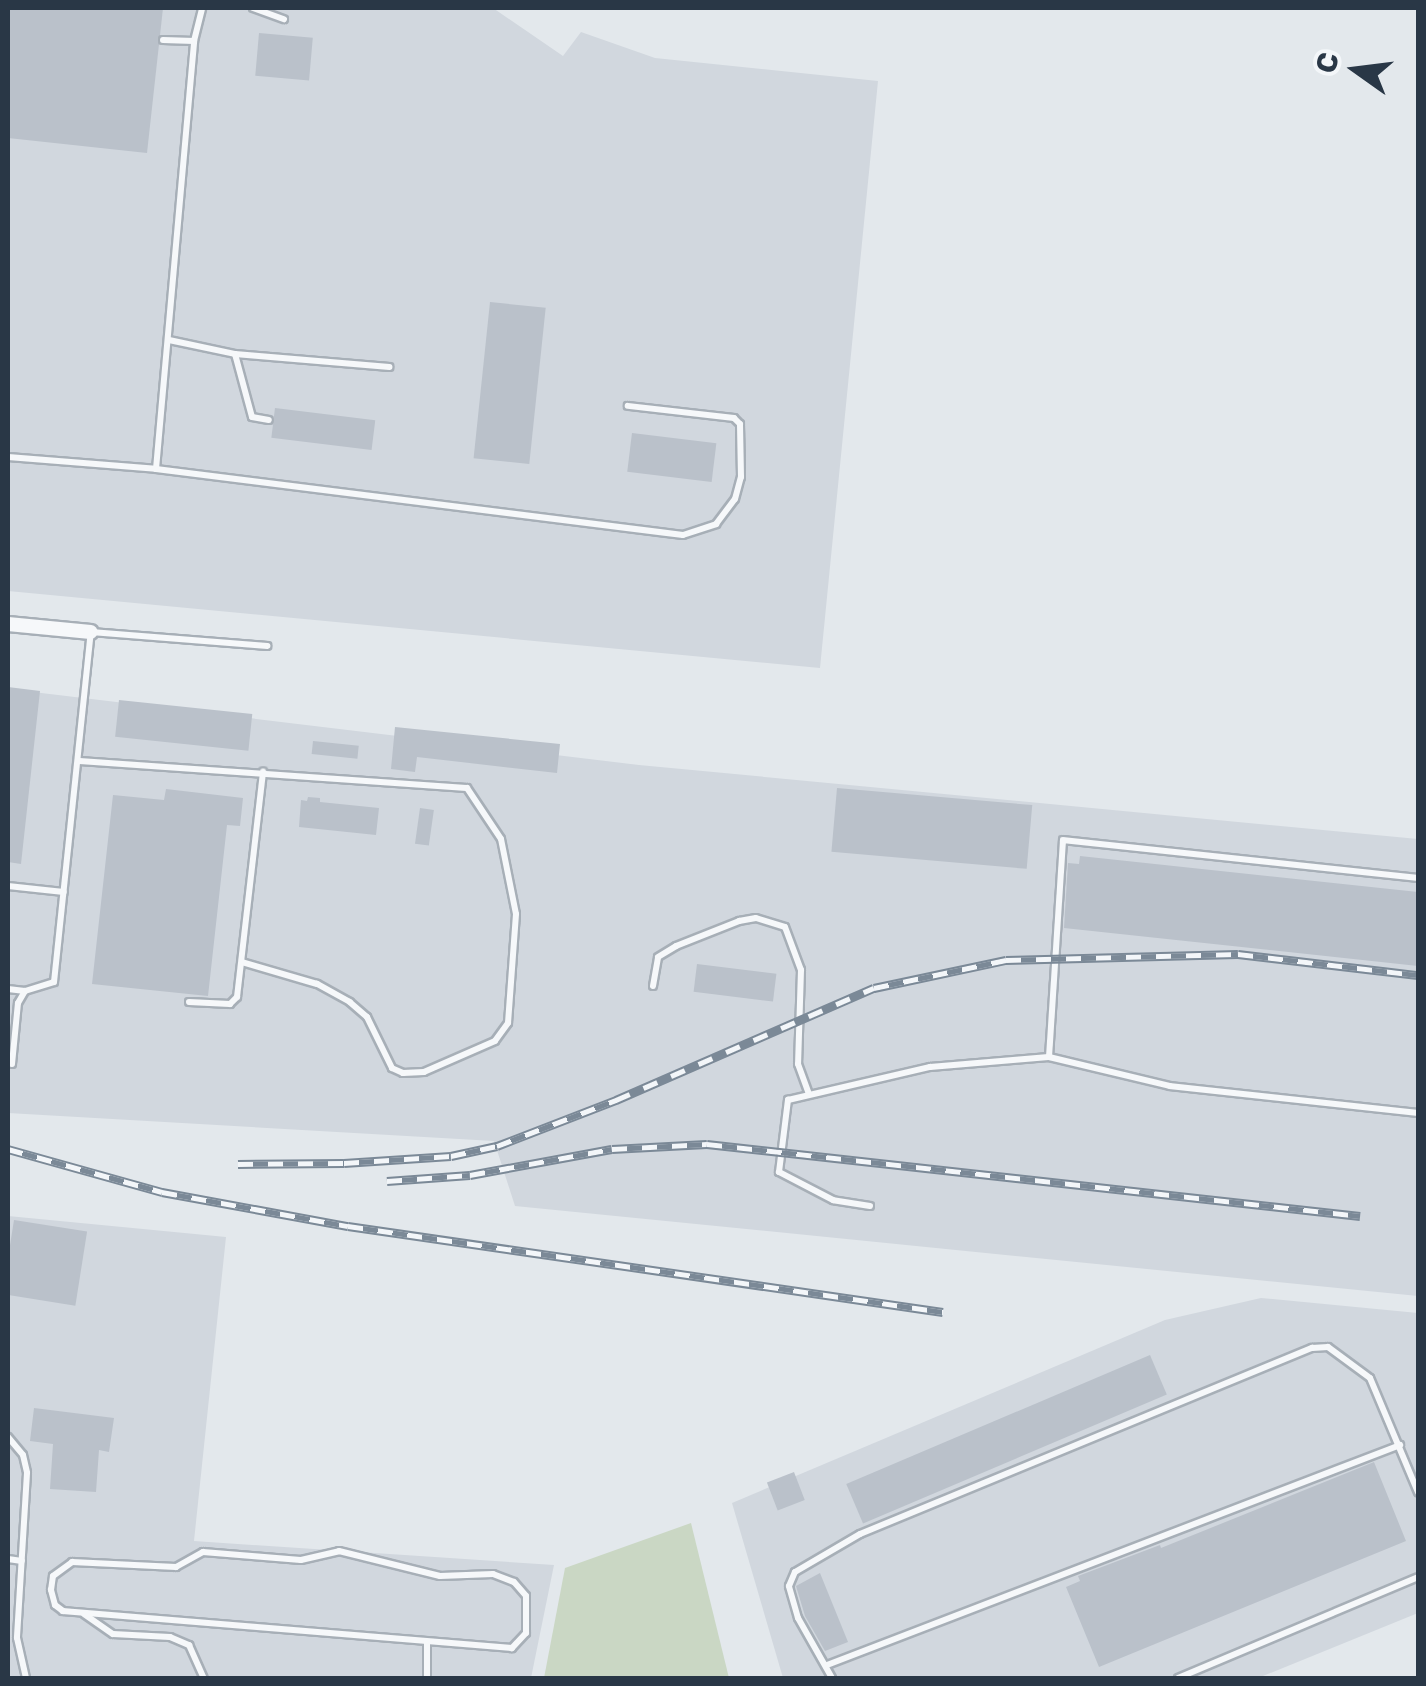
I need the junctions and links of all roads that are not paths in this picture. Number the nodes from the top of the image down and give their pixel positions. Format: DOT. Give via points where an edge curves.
graph roads {
  1 [pos="202,8"];
  2 [pos="254,8"];
  3 [pos="284,19"];
  4 [pos="163,40"];
  5 [pos="194,41"];
  6 [pos="169,340"];
  7 [pos="235,354"];
  8 [pos="389,367"];
  9 [pos="628,406"];
  10 [pos="269,420"];
  11 [pos="8,456"];
  12 [pos="156,469"];
  13 [pos="8,624"];
  14 [pos="91,632"];
  15 [pos="267,646"];
  16 [pos="79,761"];
  17 [pos="263,771"];
  18 [pos="1418,878"];
  19 [pos="8,886"];
  20 [pos="64,892"];
  21 [pos="242,962"];
  22 [pos="653,986"];
  23 [pos="8,989"];
  24 [pos="26,991"];
  25 [pos="189,1002"];
  26 [pos="1049,1057"];
  27 [pos="12,1064"];
  28 [pos="809,1094"];
  29 [pos="1418,1113"];
  30 [pos="870,1206"];
  31 [pos="8,1437"];
  32 [pos="1400,1445"];
  33 [pos="1418,1492"];
  34 [pos="8,1559"];
  35 [pos="22,1562"];
  36 [pos="1418,1577"];
  37 [pos="81,1612"];
  38 [pos="17,1638"];
  39 [pos="8,1640"];
  40 [pos="427,1642"];
  41 [pos="827,1665"];
  42 [pos="26,1678"];
  43 [pos="204,1678"];
  44 [pos="427,1678"];
  45 [pos="832,1678"];
  46 [pos="1178,1678"];
  1 -- 5 [label="lane"];
  2 -- 3 [label="lane"];
  4 -- 5 [label="lane"];
  5 -- 6 [label="lane"];
  6 -- 7 [label="lane"];
  6 -- 12 [label="lane"];
  7 -- 8 [label="lane"];
  7 -- 10 [label="lane" via="252,417"];
  9 -- 12 [label="lane" via="740,424 736,500 716,524 684,535"];
  11 -- 12 [label="lane"];
  13 -- 14 [label="street"];
  14 -- 15 [label="lane"];
  14 -- 16 [label="lane"];
  16 -- 17 [label="lane"];
  16 -- 20 [label="lane"];
  17 -- 21 [label="lane"];
  17 -- 21 [label="lane" via="467,788 500,839 516,914 508,1023 495,1041 404,1074 392,1068 367,1018 350,1002 318,984"];
  18 -- 26 [label="lane" via="1063,840"];
  19 -- 20 [label="lane"];
  20 -- 24 [label="lane" via="54,982"];
  21 -- 25 [label="lane" via="230,1004"];
  22 -- 28 [label="lane" via="658,957 676,946 740,920 785,926 800,970 798,1064"];
  23 -- 24 [label="lane"];
  24 -- 27 [label="lane" via="18,1003"];
  26 -- 28 [label="lane" via="930,1067"];
  26 -- 29 [label="lane" via="1170,1086"];
  28 -- 30 [label="lane" via="788,1100 778,1172 833,1200"];
  31 -- 35 [label="lane" via="24,1455 27,1473"];
  32 -- 33 [label="lane"];
  32 -- 41 [label="lane"];
  32 -- 41 [label="lane" via="1370,1378 1328,1346 1312,1348 860,1534 795,1572 790,1586 798,1618"];
  34 -- 35 [label="lane"];
  35 -- 38 [label="lane"];
  36 -- 46 [label="lane"];
  37 -- 40 [label="lane"];
  37 -- 40 [label="lane" via="55,1605 50,1590 52,1576 72,1562 176,1566 203,1552 301,1560 339,1551 440,1576 493,1574 526,1596 526,1633 512,1648"];
  37 -- 43 [label="lane" via="114,1634 170,1638 188,1646"];
  38 -- 39 [label="lane"];
  38 -- 42 [label="lane"];
  40 -- 44 [label="lane"];
  41 -- 45 [label="lane"];
}
